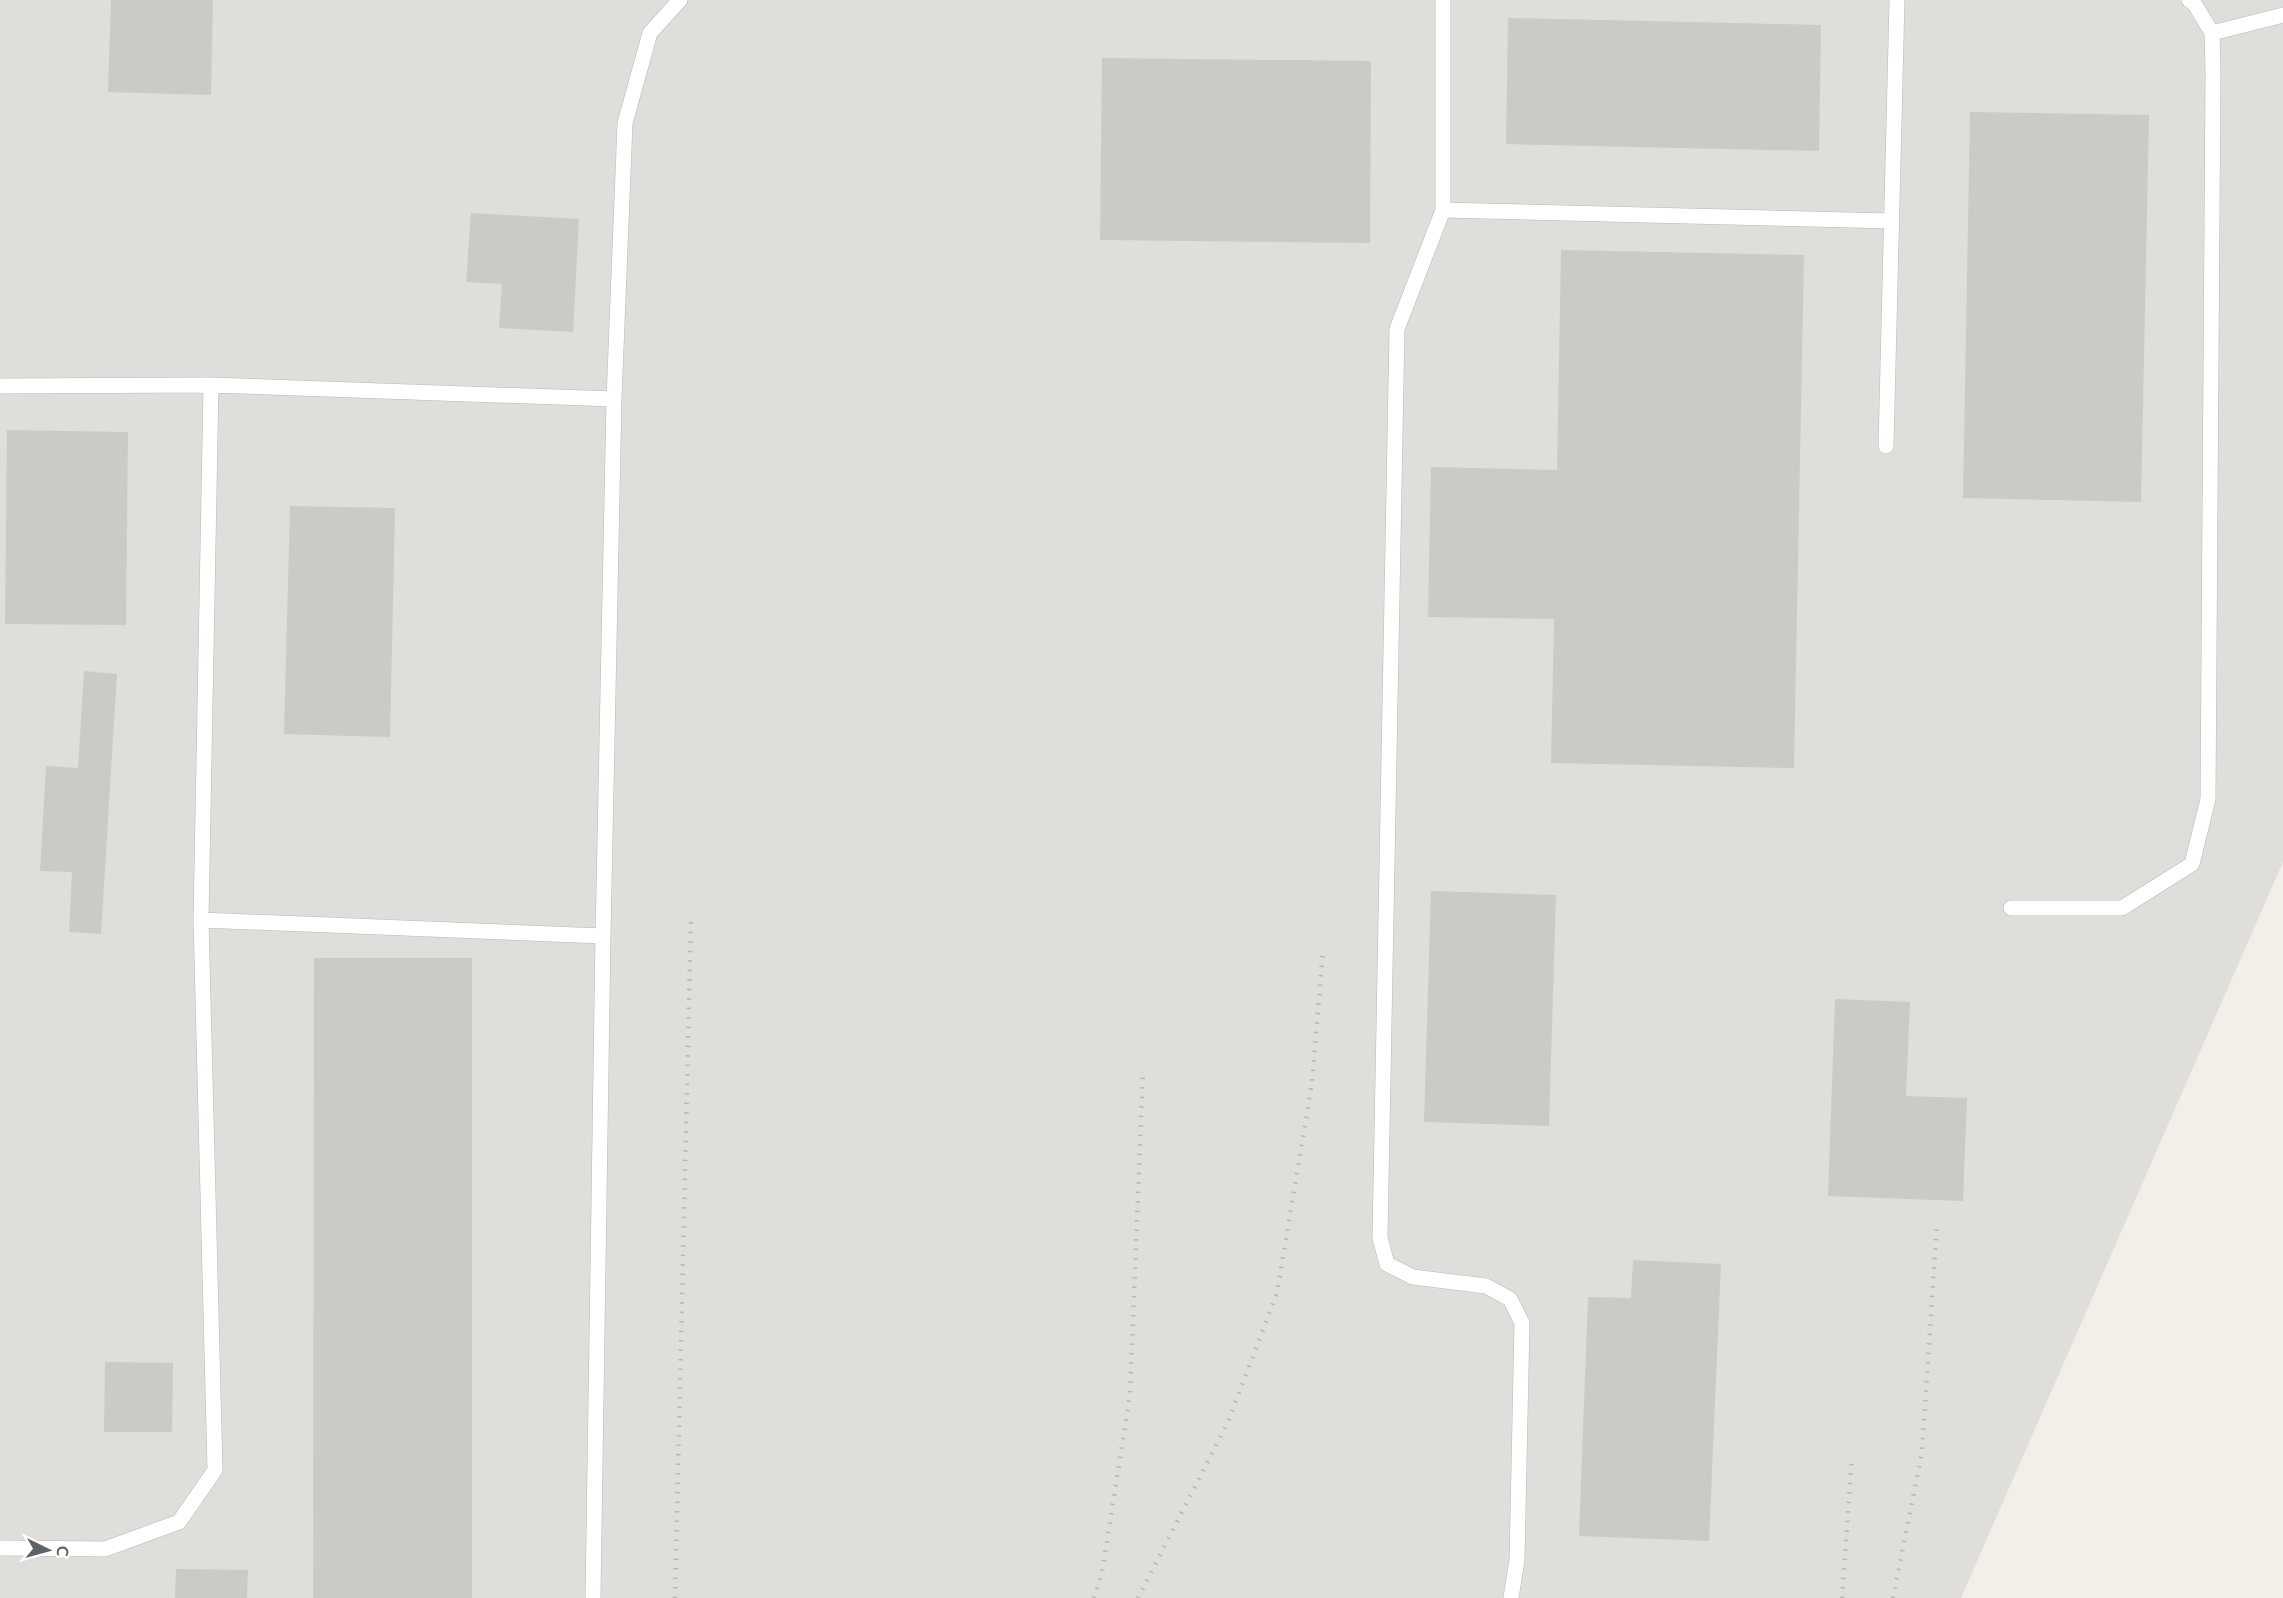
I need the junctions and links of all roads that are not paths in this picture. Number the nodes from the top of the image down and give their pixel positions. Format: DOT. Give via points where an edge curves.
graph roads {
  1 [pos="680,0"];
  2 [pos="1443,0"];
  3 [pos="1897,0"];
  4 [pos="2193,1"];
  5 [pos="2283,15"];
  6 [pos="2212,33"];
  7 [pos="1443,210"];
  8 [pos="1892,221"];
  9 [pos="211,385"];
  10 [pos="0,386"];
  11 [pos="614,399"];
  12 [pos="1886,446"];
  13 [pos="2011,908"];
  14 [pos="201,920"];
  15 [pos="603,936"];
  16 [pos="0,1548"];
  17 [pos="593,1598"];
  18 [pos="1511,1598"];
  1 -- 11 [label="lane" via="650,33 625,123"];
  2 -- 7 [label="lane"];
  3 -- 8 [label="lane"];
  4 -- 6 [label="lane"];
  5 -- 6 [label="lane"];
  6 -- 13 [label="lane" via="2208,799 2193,864 2122,908"];
  7 -- 8 [label="lane"];
  7 -- 18 [label="lane" via="1397,330 1380,1238 1387,1264 1413,1277 1486,1286 1510,1299 1522,1323 1517,1560"];
  8 -- 12 [label="lane"];
  9 -- 10 [label="lane"];
  9 -- 11 [label="lane"];
  9 -- 14 [label="lane"];
  11 -- 15 [label="lane"];
  14 -- 15 [label="lane"];
  14 -- 16 [label="lane" via="215,1470 178,1522 105,1549"];
  15 -- 17 [label="lane"];
}
